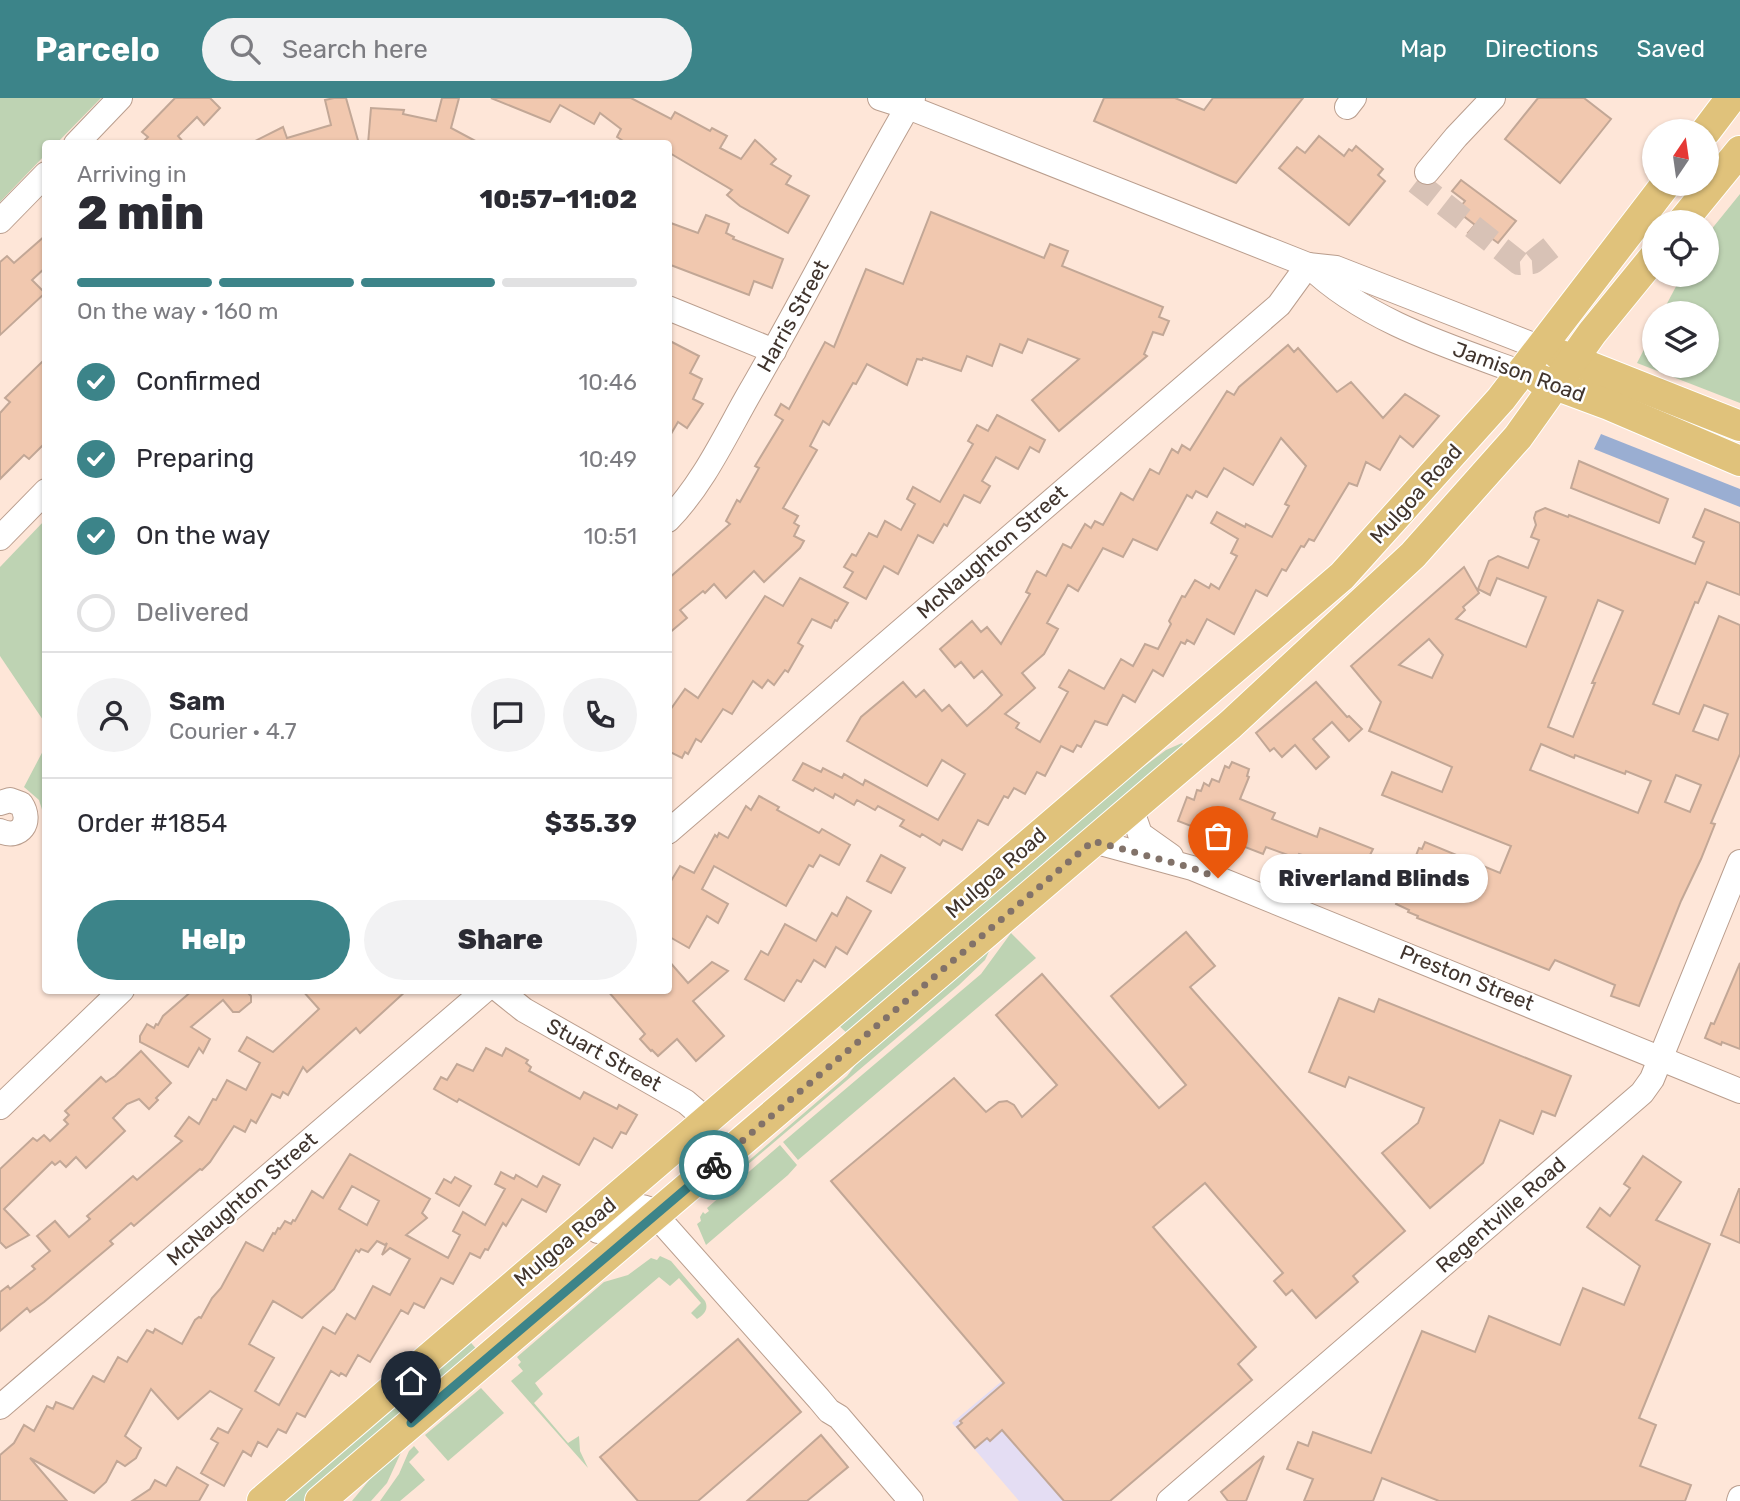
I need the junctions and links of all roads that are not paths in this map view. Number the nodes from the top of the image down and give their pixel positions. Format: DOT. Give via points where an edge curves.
graph roads {
  1 [pos="120,98"];
  2 [pos="880,98"];
  3 [pos="1493,98"];
  4 [pos="1731,98"];
  5 [pos="911,102"];
  6 [pos="1715,119"];
  7 [pos="80,140"];
  8 [pos="1740,151"];
  9 [pos="1427,172"];
  10 [pos="42,178"];
  11 [pos="1657,196"];
  12 [pos="1692,210"];
  13 [pos="0,221"];
  14 [pos="1308,265"];
  15 [pos="1642,272"];
  16 [pos="672,310"];
  17 [pos="1541,348"];
  18 [pos="774,351"];
  19 [pos="1574,360"];
  20 [pos="1522,373"];
  21 [pos="1556,385"];
  22 [pos="1740,426"];
  23 [pos="1740,461"];
  24 [pos="42,495"];
  25 [pos="672,515"];
  26 [pos="0,538"];
  27 [pos="0,803"];
  28 [pos="1131,807"];
  29 [pos="672,829"];
  30 [pos="0,831"];
  31 [pos="1093,841"];
  32 [pos="1740,862"];
  33 [pos="1192,868"];
  34 [pos="118,994"];
  35 [pos="480,994"];
  36 [pos="504,994"];
  37 [pos="1660,1058"];
  38 [pos="1740,1091"];
  39 [pos="0,1107"];
  40 [pos="708,1121"];
  41 [pos="656,1214"];
  42 [pos="468,1324"];
  43 [pos="0,1407"];
  44 [pos="372,1456"];
  45 [pos="262,1501"];
  46 [pos="320,1501"];
  47 [pos="343,1501"];
  48 [pos="911,1501"];
  49 [pos="1169,1501"];
  1 -- 7 [label="street"];
  2 -- 5 [label="street, Jamison Road"];
  3 -- 9 [label="street"];
  4 -- 6 [label="main road"];
  5 -- 14 [label="street, Jamison Road"];
  5 -- 18 [label="street, Harris Street"];
  8 -- 12 [label="main road"];
  10 -- 13 [label="street"];
  11 -- 17 [label="main road, Mulgoa Road"];
  14 -- 17 [label="street, Jamison Road" via="1336,268"];
  14 -- 20 [label="street, Jamison Road" via="1326,283 1388,319"];
  14 -- 29 [label="street, McNaughton Street" via="1279,305"];
  15 -- 19 [label="main road, Mulgoa Road"];
  16 -- 18 [label="street"];
  17 -- 19 [label="main road, Jamison Road"];
  17 -- 20 [label="main road, Mulgoa Road"];
  18 -- 25 [label="street, Harris Street" via="704,472"];
  19 -- 21 [label="main road, Mulgoa Road"];
  19 -- 22 [label="main road, Jamison Road"];
  20 -- 21 [label="main road, Jamison Road"];
  20 -- 40 [label="main road, Mulgoa Road" via="1342,576"];
  21 -- 23 [label="main road, Jamison Road"];
  21 -- 28 [label="main road, Mulgoa Road" via="1518,437 1413,555 1230,725"];
  24 -- 26 [label="street"];
  27 -- 30 [label="street" via="21,804 27,821 17,833"];
  28 -- 31 [label="main road, Mulgoa Road"];
  28 -- 33 [label="street, Preston Street" via="1136,827 1146,839"];
  31 -- 33 [label="street, Preston Street"];
  31 -- 41 [label="main road, Mulgoa Road"];
  32 -- 37 [label="street, Regentville Road"];
  33 -- 37 [label="street, Preston Street"];
  34 -- 39 [label="street"];
  35 -- 43 [label="street, McNaughton Street"];
  36 -- 40 [label="street, Stuart Street" via="524,1010 686,1102"];
  37 -- 38 [label="street, Preston Street"];
  37 -- 49 [label="street, Regentville Road" via="1642,1093"];
  40 -- 42 [label="main road, Mulgoa Road"];
  41 -- 42 [label="street" via="640,1206 618,1213 504,1310"];
  41 -- 44 [label="main road, Mulgoa Road"];
  41 -- 48 [label="street"];
  42 -- 45 [label="main road, Mulgoa Road"];
  44 -- 46 [label="main road, Mulgoa Road"];
  44 -- 47 [label="main road"];
}
